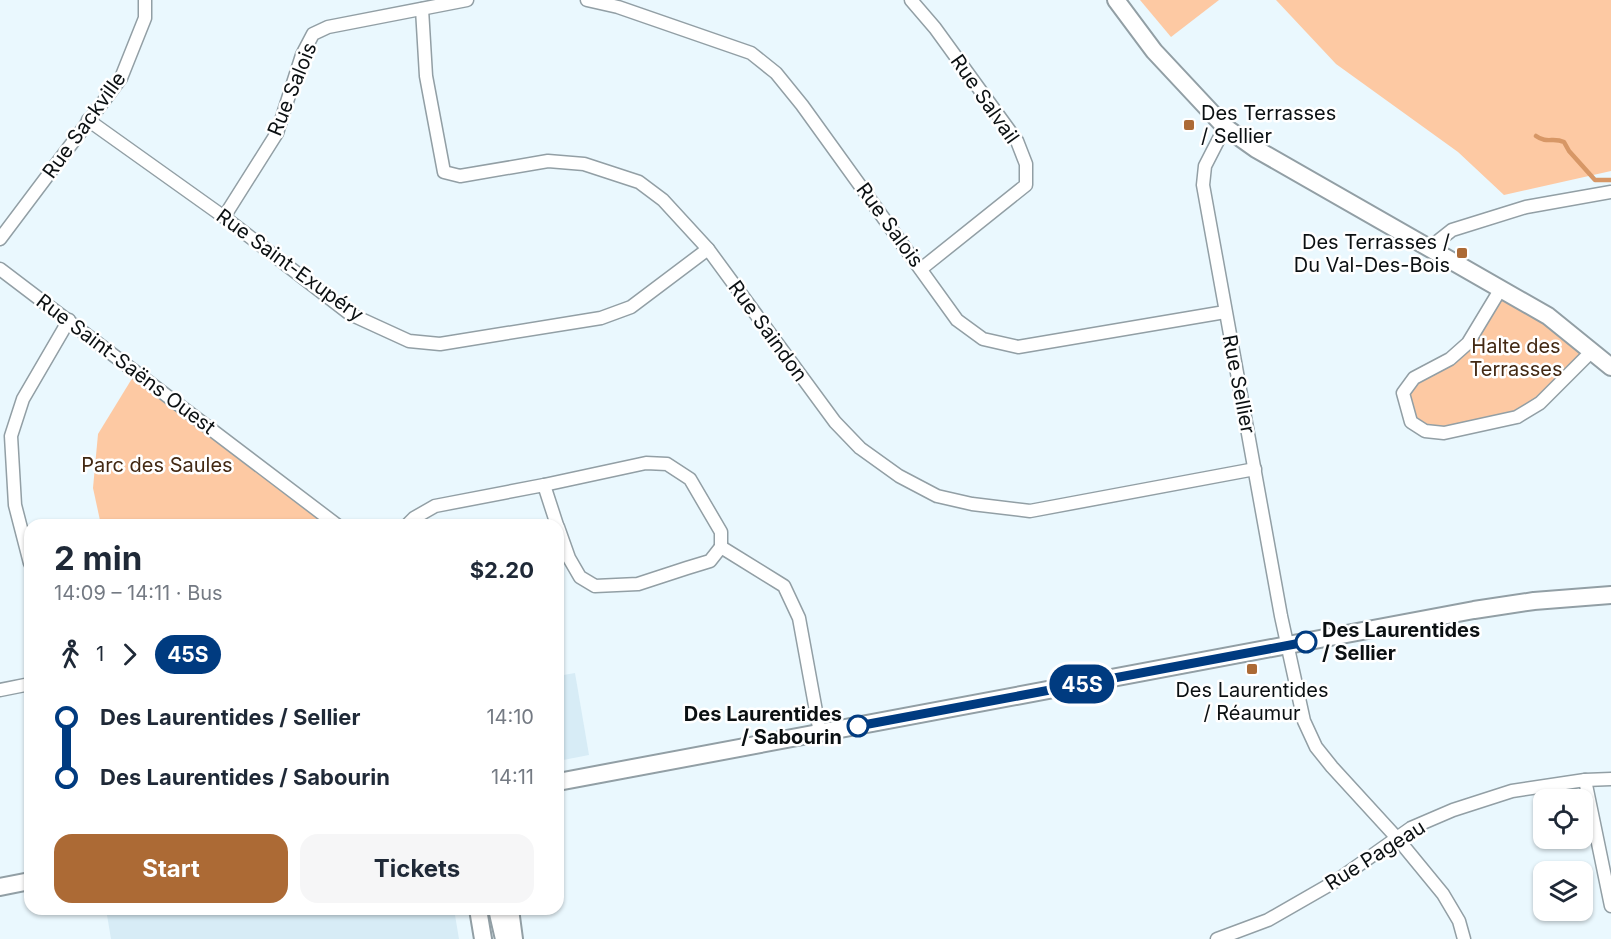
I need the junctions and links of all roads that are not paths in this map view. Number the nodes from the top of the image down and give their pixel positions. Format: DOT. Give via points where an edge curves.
graph roads {
  1 [pos="145,0"];
  2 [pos="467,0"];
  3 [pos="587,0"];
  4 [pos="911,0"];
  5 [pos="1116,0"];
  6 [pos="422,9"];
  7 [pos="88,120"];
  8 [pos="1226,127"];
  9 [pos="1611,192"];
  10 [pos="224,216"];
  11 [pos="0,239"];
  12 [pos="708,249"];
  13 [pos="1428,249"];
  14 [pos="921,268"];
  15 [pos="0,269"];
  16 [pos="1500,290"];
  17 [pos="1225,312"];
  18 [pos="69,320"];
  19 [pos="1592,351"];
  20 [pos="1611,367"];
  21 [pos="1255,469"];
  22 [pos="544,485"];
  23 [pos="329,519"];
  24 [pos="413,519"];
  25 [pos="556,519"];
  26 [pos="24,540"];
  27 [pos="564,545"];
  28 [pos="721,547"];
  29 [pos="1611,595"];
  30 [pos="1287,645"];
  31 [pos="24,685"];
  32 [pos="0,690"];
  33 [pos="820,733"];
  34 [pos="1611,779"];
  35 [pos="1585,780"];
  36 [pos="564,781"];
  37 [pos="1397,838"];
  38 [pos="24,882"];
  39 [pos="0,887"];
  40 [pos="1611,906"];
  41 [pos="479,915"];
  42 [pos="498,915"];
  43 [pos="511,915"];
  44 [pos="483,939"];
  45 [pos="504,939"];
  46 [pos="514,939"];
  47 [pos="1217,939"];
  48 [pos="1464,939"];
  1 -- 7 [label="street, Rue Sackville" via="146,18 121,78"];
  2 -- 6 [label="street, Rue Salois"];
  3 -- 14 [label="street, Rue Salois" via="752,53 776,73 802,105"];
  4 -- 14 [label="street, Rue Salvail" via="1017,141 1026,164 1026,185"];
  5 -- 8 [label="street" via="1154,51"];
  6 -- 10 [label="street, Rue Salois" via="328,27 313,34 302,55 277,133"];
  6 -- 12 [label="street, Rue Saindon" via="426,76 444,172 460,176 548,161 584,164 639,182 663,200"];
  7 -- 10 [label="street, Rue Saint-Exupéry"];
  7 -- 11 [label="street, Rue Sackville"];
  8 -- 13 [label="street" via="1256,149"];
  8 -- 17 [label="street, Rue Sellier" via="1205,166 1203,185"];
  9 -- 13 [label="street" via="1526,207 1452,230"];
  10 -- 12 [label="street, Rue Saint-Exupéry" via="350,314 409,341 440,344 601,318 631,307"];
  12 -- 21 [label="street, Rue Saindon" via="835,422 860,448 899,476 937,496 1030,511"];
  13 -- 16 [label="street"];
  14 -- 17 [label="street, Rue Salois" via="957,320 983,339 1018,347"];
  15 -- 18 [label="street, Rue Saint-Saëns Ouest"];
  16 -- 19 [label="street" via="1548,316"];
  16 -- 19 [label="street" via="1468,343 1450,359 1414,378 1403,393 1411,422 1425,431 1444,434 1517,417 1540,403"];
  17 -- 21 [label="street, Rue Sellier"];
  18 -- 23 [label="street, Rue Saint-Saëns Ouest"];
  18 -- 26 [label="street" via="23,399 11,436 15,505"];
  19 -- 20 [label="street"];
  21 -- 30 [label="street, Rue Sellier"];
  22 -- 24 [label="street" via="435,506"];
  22 -- 25 [label="street"];
  22 -- 28 [label="street" via="646,463 667,464 690,479 721,532"];
  27 -- 28 [label="street" via="580,578 595,586 638,584 710,561"];
  28 -- 33 [label="street" via="784,586 799,618"];
  29 -- 30 [label="street" via="1510,604"];
  30 -- 33 [label="street"];
  30 -- 37 [label="street, Rue Sellier" via="1304,721 1316,747"];
  31 -- 32 [label="street"];
  33 -- 36 [label="street"];
  34 -- 35 [label="street, Rue Pageau"];
  35 -- 37 [label="street, Rue Pageau" via="1512,791 1453,810"];
  35 -- 40 [label="street"];
  37 -- 47 [label="street, Rue Pageau" via="1336,881 1268,920"];
  37 -- 48 [label="street, Rue Sellier" via="1452,908"];
  38 -- 39 [label="street"];
  41 -- 44 [label="street"];
  42 -- 45 [label="street"];
  43 -- 46 [label="street"];
}
